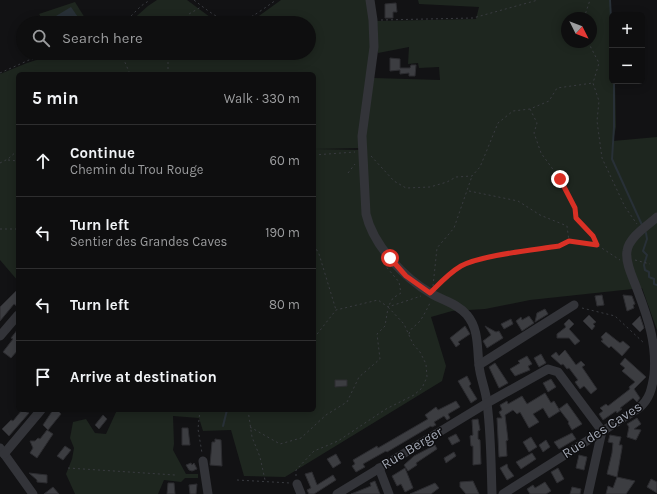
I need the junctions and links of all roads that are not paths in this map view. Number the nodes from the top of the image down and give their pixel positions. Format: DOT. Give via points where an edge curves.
graph roads {
  1 [pos="370,0"];
  2 [pos="657,217"];
  3 [pos="574,306"];
  4 [pos="16,317"];
  5 [pos="0,336"];
  6 [pos="479,361"];
  7 [pos="655,381"];
  8 [pos="487,403"];
  9 [pos="39,412"];
  10 [pos="602,431"];
  11 [pos="2,451"];
  12 [pos="203,461"];
  13 [pos="0,464"];
  14 [pos="12,465"];
  15 [pos="379,468"];
  16 [pos="298,484"];
  17 [pos="33,494"];
  18 [pos="208,494"];
  19 [pos="301,494"];
  20 [pos="337,494"];
  21 [pos="389,494"];
  22 [pos="492,494"];
  23 [pos="503,494"];
  24 [pos="588,494"];
  1 -- 6 [label="street" via="373,20 373,61 363,122 362,152 368,224 390,259 406,276 430,293 456,305 468,316 476,332"];
  2 -- 7 [label="street, Rue des Caves" via="630,242 627,251 653,338"];
  3 -- 6 [label="street"];
  4 -- 5 [label="street"];
  6 -- 8 [label="street"];
  7 -- 10 [label="street, Rue des Caves" via="644,404"];
  8 -- 10 [label="street, Rue Berger" via="548,369 558,372"];
  8 -- 15 [label="street, Rue Berger"];
  8 -- 22 [label="street"];
  9 -- 11 [label="street"];
  10 -- 23 [label="street, Rue des Caves"];
  10 -- 24 [label="street"];
  11 -- 14 [label="street"];
  12 -- 18 [label="street"];
  13 -- 14 [label="street"];
  14 -- 17 [label="street"];
  15 -- 20 [label="street, Rue Berger"];
  15 -- 21 [label="street"];
  16 -- 19 [label="street"];
}
